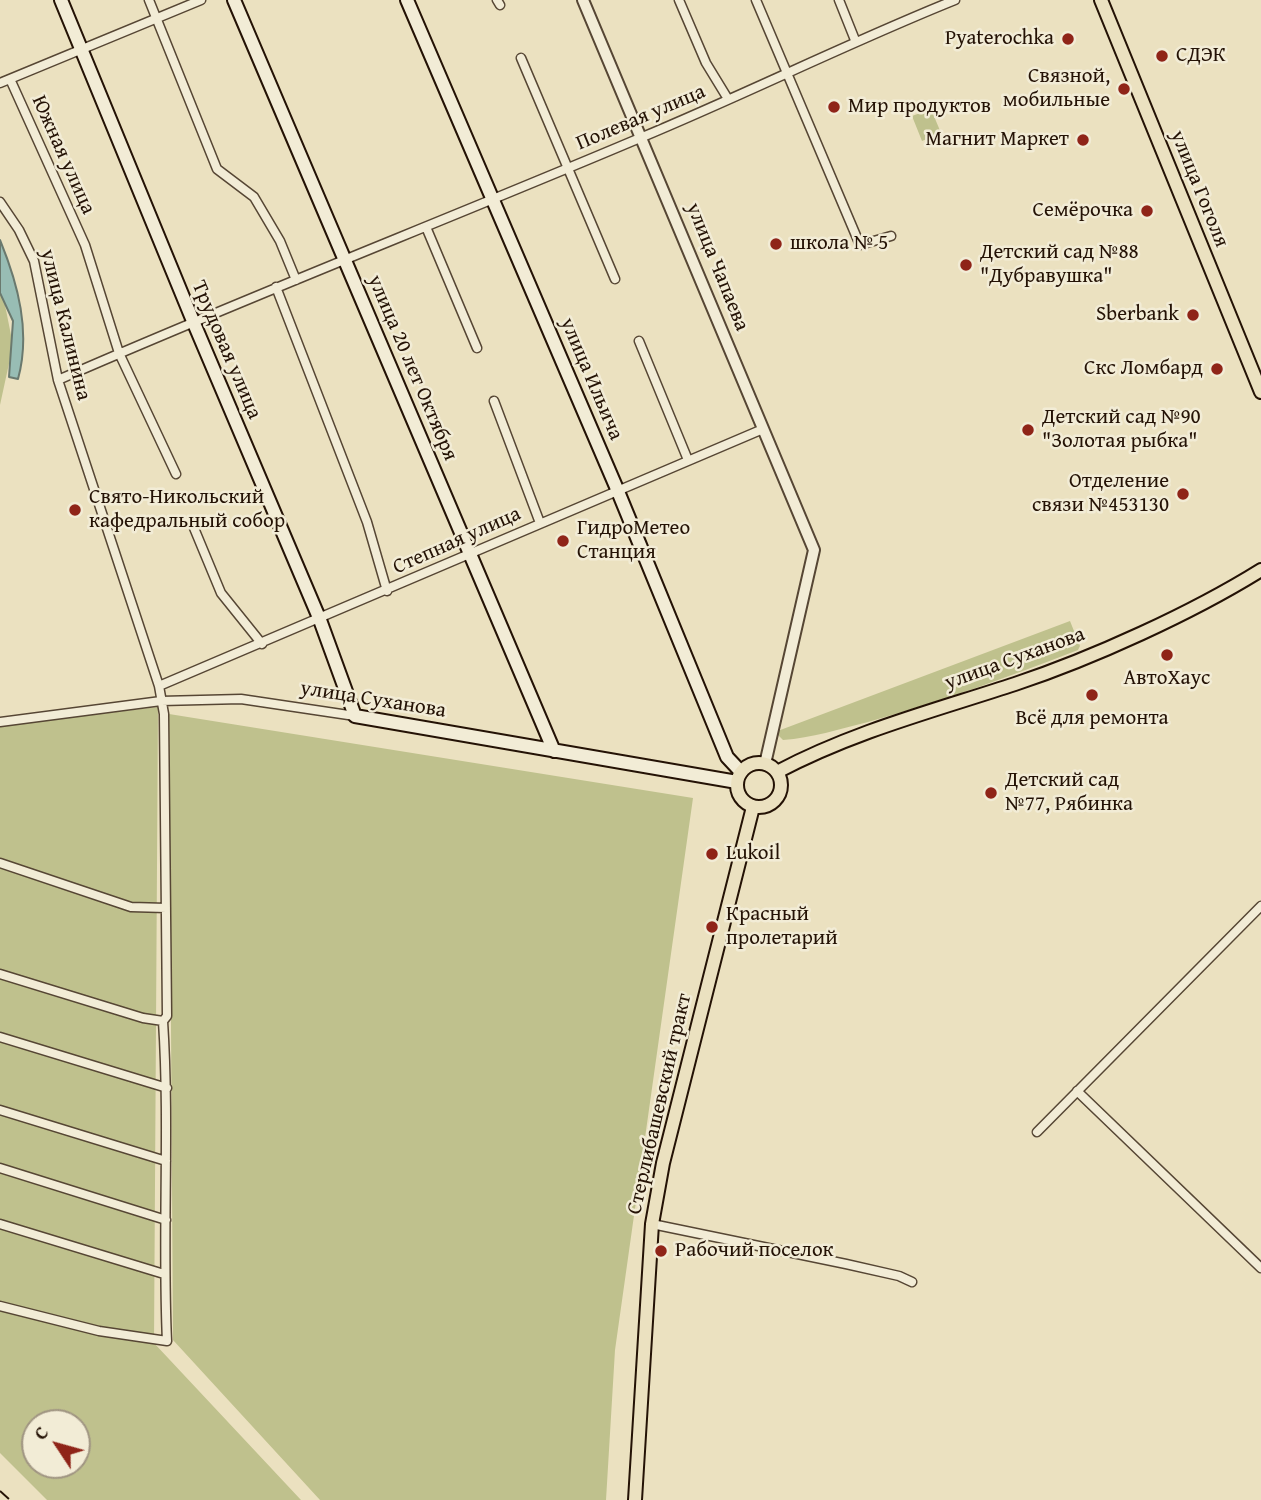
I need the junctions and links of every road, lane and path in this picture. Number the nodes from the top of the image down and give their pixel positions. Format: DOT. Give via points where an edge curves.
graph roads {
  1 [pos="61,0"];
  2 [pos="149,0"];
  3 [pos="201,0"];
  4 [pos="234,0"];
  5 [pos="407,0"];
  6 [pos="583,0"];
  7 [pos="679,0"];
  8 [pos="756,0"];
  9 [pos="839,0"];
  10 [pos="955,0"];
  11 [pos="1101,0"];
  12 [pos="932,4"];
  13 [pos="156,19"];
  14 [pos="855,40"];
  15 [pos="83,50"];
  16 [pos="521,58"];
  17 [pos="786,73"];
  18 [pos="3,79"];
  19 [pos="727,99"];
  20 [pos="642,137"];
  21 [pos="568,168"];
  22 [pos="492,200"];
  23 [pos="0,202"];
  24 [pos="426,227"];
  25 [pos="891,236"];
  26 [pos="346,260"];
  27 [pos="615,279"];
  28 [pos="296,280"];
  29 [pos="276,288"];
  30 [pos="192,321"];
  31 [pos="639,341"];
  32 [pos="477,348"];
  33 [pos="119,353"];
  34 [pos="58,380"];
  35 [pos="1261,392"];
  36 [pos="494,401"];
  37 [pos="763,429"];
  38 [pos="688,460"];
  39 [pos="176,474"];
  40 [pos="617,489"];
  41 [pos="540,523"];
  42 [pos="194,528"];
  43 [pos="469,555"];
  44 [pos="1261,570"];
  45 [pos="387,591"];
  46 [pos="320,620"];
  47 [pos="262,644"];
  48 [pos="159,687"];
  49 [pos="161,701"];
  50 [pos="355,716"];
  51 [pos="0,722"];
  52 [pos="554,751"];
  53 [pos="765,764"];
  54 [pos="777,772"];
  55 [pos="739,777"];
  56 [pos="753,807"];
  57 [pos="0,863"];
  58 [pos="1261,906"];
  59 [pos="166,908"];
  60 [pos="0,974"];
  61 [pos="163,1021"];
  62 [pos="0,1037"];
  63 [pos="167,1088"];
  64 [pos="1077,1091"];
  65 [pos="0,1111"];
  66 [pos="1037,1132"];
  67 [pos="166,1161"];
  68 [pos="0,1168"];
  69 [pos="166,1220"];
  70 [pos="652,1223"];
  71 [pos="0,1224"];
  72 [pos="1261,1268"];
  73 [pos="164,1274"];
  74 [pos="912,1282"];
  75 [pos="0,1306"];
  76 [pos="635,1500"];
  1 -- 15 [label="main road, Трудовая улица"];
  2 -- 13 [label="street"];
  3 -- 13 [label="street, Южная улица"];
  4 -- 26 [label="main road, улица 20 лет Октября"];
  5 -- 22 [label="main road, улица Ильича"];
  6 -- 20 [label="street, улица Чапаева"];
  7 -- 19 [label="street, Полевая улица"];
  8 -- 17 [label="street"];
  9 -- 14 [label="street"];
  10 -- 12 [label="street, Полевая улица"];
  11 -- 35 [label="main road, улица Гоголя"];
  12 -- 14 [label="street, Полевая улица"];
  13 -- 15 [label="street, Южная улица"];
  13 -- 28 [label="street" via="217,169 254,197"];
  14 -- 17 [label="street, Полевая улица"];
  15 -- 18 [label="street, Южная улица"];
  15 -- 30 [label="main road, Трудовая улица"];
  16 -- 21 [label="street, Полевая улица"];
  17 -- 19 [label="street, Полевая улица"];
  17 -- 25 [label="street" via="860,245"];
  18 -- 33 [label="street, Южная улица" via="85,245"];
  19 -- 20 [label="street, Полевая улица"];
  20 -- 21 [label="street, Полевая улица"];
  20 -- 37 [label="street, улица Чапаева"];
  21 -- 22 [label="street, Полевая улица"];
  21 -- 27 [label="street, Полевая улица"];
  22 -- 24 [label="street, Полевая улица"];
  22 -- 40 [label="main road, улица Ильича"];
  23 -- 34 [label="street, улица Калинина" via="34,261"];
  24 -- 26 [label="street, Полевая улица"];
  24 -- 32 [label="street"];
  26 -- 28 [label="street, Полевая улица"];
  26 -- 43 [label="main road, улица 20 лет Октября"];
  28 -- 29 [label="street, Полевая улица"];
  29 -- 30 [label="street, Полевая улица"];
  29 -- 45 [label="street, Степная улица" via="367,522"];
  30 -- 33 [label="street, Полевая улица"];
  30 -- 46 [label="main road, Трудовая улица"];
  31 -- 38 [label="street"];
  33 -- 34 [label="street, Полевая улица"];
  33 -- 39 [label="street"];
  34 -- 48 [label="street, улица Калинина"];
  36 -- 41 [label="street, Степная улица"];
  37 -- 38 [label="street, Степная улица"];
  37 -- 53 [label="street, улица Чапаева" via="814,550"];
  38 -- 40 [label="street, Степная улица"];
  40 -- 41 [label="street, Степная улица"];
  40 -- 55 [label="main road, улица Ильича" via="727,758"];
  41 -- 43 [label="street, Степная улица"];
  42 -- 47 [label="street" via="221,593"];
  43 -- 45 [label="street, Степная улица"];
  43 -- 52 [label="main road, улица 20 лет Октября"];
  44 -- 54 [label="main road, улица Суханова" via="1144,631 1018,683 849,737"];
  45 -- 46 [label="street, Степная улица"];
  46 -- 47 [label="street, Степная улица"];
  46 -- 50 [label="main road, Трудовая улица"];
  47 -- 48 [label="street, Степная улица"];
  48 -- 49 [label="street, улица Калинина"];
  49 -- 50 [label="street, улица Суханова" via="241,699"];
  49 -- 51 [label="street, улица Суханова"];
  49 -- 59 [label="street, улица Калинина"];
  50 -- 52 [label="main road, улица Суханова"];
  52 -- 55 [label="main road, улица Суханова"];
  53 -- 54 [label="main road"];
  53 -- 55 [label="main road" via="750,764"];
  54 -- 56 [label="main road" via="781,786 776,800"];
  55 -- 56 [label="main road" via="738,795"];
  56 -- 70 [label="main road, Стерлибашевский тракт"];
  57 -- 59 [label="street" via="131,907"];
  58 -- 64 [label="street"];
  59 -- 61 [label="street, улица Калинина" via="167,1016"];
  60 -- 61 [label="street"];
  61 -- 63 [label="street, улица Калинина"];
  62 -- 63 [label="street"];
  63 -- 67 [label="street, улица Калинина"];
  64 -- 66 [label="street"];
  64 -- 72 [label="street"];
  65 -- 67 [label="street"];
  67 -- 69 [label="street, улица Калинина"];
  68 -- 69 [label="street"];
  69 -- 73 [label="street, улица Калинина"];
  70 -- 74 [label="street"];
  70 -- 76 [label="main road, Стерлибашевский тракт"];
  71 -- 73 [label="street"];
  73 -- 75 [label="street, улица Калинина" via="167,1341 99,1331"];
}
